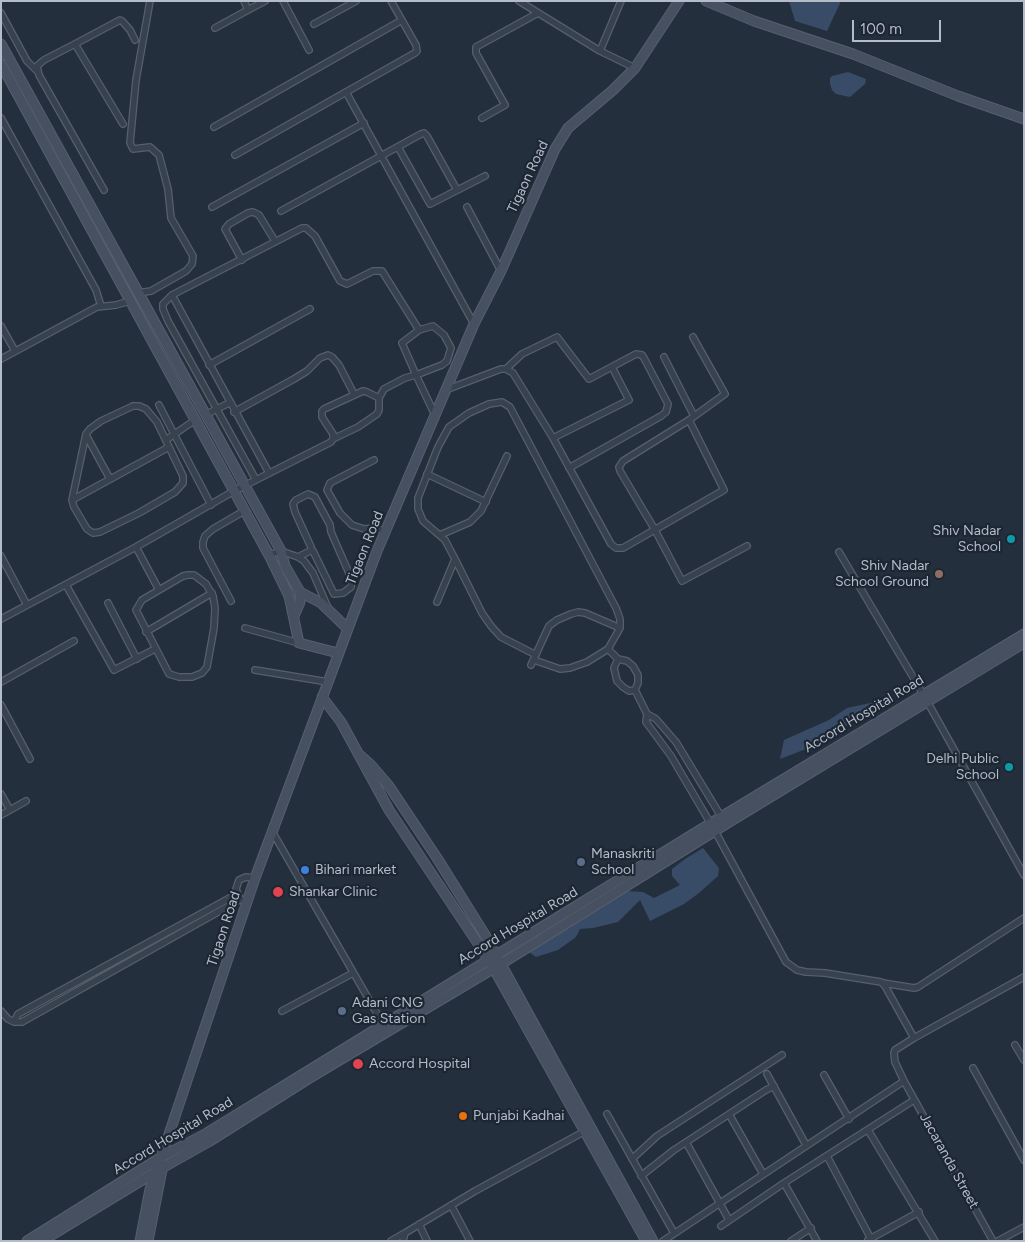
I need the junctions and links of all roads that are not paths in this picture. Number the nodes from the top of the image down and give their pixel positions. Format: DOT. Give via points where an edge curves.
graph roads {
  1 [pos="150,1"];
  2 [pos="244,1"];
  3 [pos="264,1"];
  4 [pos="283,1"];
  5 [pos="356,1"];
  6 [pos="391,1"];
  7 [pos="519,1"];
  8 [pos="621,1"];
  9 [pos="679,1"];
  10 [pos="706,1"];
  11 [pos="248,10"];
  12 [pos="1,13"];
  13 [pos="538,13"];
  14 [pos="402,20"];
  15 [pos="314,24"];
  16 [pos="215,28"];
  17 [pos="135,40"];
  18 [pos="1,44"];
  19 [pos="75,44"];
  20 [pos="309,50"];
  21 [pos="600,51"];
  22 [pos="1,64"];
  23 [pos="635,68"];
  24 [pos="37,70"];
  25 [pos="346,92"];
  26 [pos="1,118"];
  27 [pos="482,118"];
  28 [pos="1024,119"];
  29 [pos="364,123"];
  30 [pos="123,124"];
  31 [pos="214,127"];
  32 [pos="398,147"];
  33 [pos="235,155"];
  34 [pos="382,156"];
  35 [pos="485,176"];
  36 [pos="104,190"];
  37 [pos="457,190"];
  38 [pos="212,207"];
  39 [pos="466,207"];
  40 [pos="281,211"];
  41 [pos="275,241"];
  42 [pos="242,260"];
  43 [pos="501,271"];
  44 [pos="138,293"];
  45 [pos="172,296"];
  46 [pos="130,301"];
  47 [pos="101,306"];
  48 [pos="310,309"];
  49 [pos="474,324"];
  50 [pos="1,326"];
  51 [pos="419,330"];
  52 [pos="693,337"];
  53 [pos="15,351"];
  54 [pos="664,357"];
  55 [pos="1,359"];
  56 [pos="209,365"];
  57 [pos="612,367"];
  58 [pos="506,369"];
  59 [pos="416,375"];
  60 [pos="448,389"];
  61 [pos="354,394"];
  62 [pos="379,398"];
  63 [pos="229,403"];
  64 [pos="159,405"];
  65 [pos="217,408"];
  66 [pos="234,412"];
  67 [pos="205,415"];
  68 [pos="435,415"];
  69 [pos="694,416"];
  70 [pos="195,420"];
  71 [pos="689,420"];
  72 [pos="86,434"];
  73 [pos="175,434"];
  74 [pos="553,438"];
  75 [pos="333,439"];
  76 [pos="166,440"];
  77 [pos="169,447"];
  78 [pos="508,456"];
  79 [pos="374,460"];
  80 [pos="569,468"];
  81 [pos="269,473"];
  82 [pos="427,474"];
  83 [pos="110,479"];
  84 [pos="256,480"];
  85 [pos="244,486"];
  86 [pos="234,491"];
  87 [pos="72,500"];
  88 [pos="486,502"];
  89 [pos="211,505"];
  90 [pos="244,511"];
  91 [pos="655,530"];
  92 [pos="386,532"];
  93 [pos="440,535"];
  94 [pos="747,546"];
  95 [pos="136,547"];
  96 [pos="311,549"];
  97 [pos="281,551"];
  98 [pos="839,552"];
  99 [pos="269,555"];
  100 [pos="1,556"];
  101 [pos="298,557"];
  102 [pos="455,560"];
  103 [pos="66,584"];
  104 [pos="159,590"];
  105 [pos="300,592"];
  106 [pos="212,593"];
  107 [pos="231,601"];
  108 [pos="437,602"];
  109 [pos="108,603"];
  110 [pos="27,605"];
  111 [pos="329,610"];
  112 [pos="294,616"];
  113 [pos="1,619"];
  114 [pos="244,628"];
  115 [pos="347,628"];
  116 [pos="620,628"];
  117 [pos="146,632"];
  118 [pos="1024,634"];
  119 [pos="74,641"];
  120 [pos="300,642"];
  121 [pos="1024,643"];
  122 [pos="155,649"];
  123 [pos="608,649"];
  124 [pos="338,653"];
  125 [pos="137,658"];
  126 [pos="618,659"];
  127 [pos="534,660"];
  128 [pos="255,670"];
  129 [pos="1,682"];
  130 [pos="328,682"];
  131 [pos="635,690"];
  132 [pos="322,697"];
  133 [pos="925,698"];
  134 [pos="1,705"];
  135 [pos="647,714"];
  136 [pos="358,753"];
  137 [pos="30,759"];
  138 [pos="1,794"];
  139 [pos="26,801"];
  140 [pos="10,810"];
  141 [pos="1,815"];
  142 [pos="723,821"];
  143 [pos="713,827"];
  144 [pos="273,833"];
  145 [pos="1024,876"];
  146 [pos="255,878"];
  147 [pos="242,898"];
  148 [pos="1024,918"];
  149 [pos="495,962"];
  150 [pos="353,973"];
  151 [pos="1024,977"];
  152 [pos="883,984"];
  153 [pos="1,1011"];
  154 [pos="282,1011"];
  155 [pos="383,1024"];
  156 [pos="914,1038"];
  157 [pos="1015,1045"];
  158 [pos="782,1055"];
  159 [pos="1024,1060"];
  160 [pos="973,1068"];
  161 [pos="767,1074"];
  162 [pos="824,1075"];
  163 [pos="904,1081"];
  164 [pos="774,1086"];
  165 [pos="914,1100"];
  166 [pos="607,1114"];
  167 [pos="730,1114"];
  168 [pos="850,1119"];
  169 [pos="588,1130"];
  170 [pos="868,1130"];
  171 [pos="686,1142"];
  172 [pos="806,1145"];
  173 [pos="827,1156"];
  174 [pos="632,1159"];
  175 [pos="1024,1160"];
  176 [pos="161,1161"];
  177 [pos="763,1174"];
  178 [pos="641,1176"];
  179 [pos="784,1182"];
  180 [pos="720,1204"];
  181 [pos="451,1205"];
  182 [pos="919,1212"];
  183 [pos="729,1220"];
  184 [pos="419,1224"];
  185 [pos="721,1226"];
  186 [pos="1024,1227"];
  187 [pos="810,1228"];
  188 [pos="405,1233"];
  189 [pos="674,1233"];
  190 [pos="869,1240"];
  191 [pos="992,1240"];
  192 [pos="27,1241"];
  193 [pos="42,1241"];
  194 [pos="140,1241"];
  195 [pos="148,1241"];
  196 [pos="391,1241"];
  197 [pos="403,1241"];
  198 [pos="427,1241"];
  199 [pos="470,1241"];
  200 [pos="646,1241"];
  201 [pos="653,1241"];
  202 [pos="663,1241"];
  203 [pos="791,1241"];
  204 [pos="817,1241"];
  205 [pos="935,1241"];
  1 -- 44 [label="street" via="136,80 130,143 133,149 150,147 160,155 171,218 193,256 186,271 151,291"];
  2 -- 11 [label="street"];
  3 -- 11 [label="street"];
  4 -- 20 [label="street"];
  5 -- 15 [label="street"];
  6 -- 14 [label="street"];
  7 -- 13 [label="street"];
  8 -- 21 [label="street"];
  9 -- 23 [label="street, Tigaon Road"];
  10 -- 28 [label="street"];
  11 -- 16 [label="street"];
  12 -- 24 [label="street" via="27,61"];
  13 -- 21 [label="street"];
  13 -- 27 [label="street" via="476,47 476,53 505,105"];
  14 -- 25 [label="street" via="417,51"];
  14 -- 31 [label="street"];
  17 -- 19 [label="street" via="120,20"];
  18 -- 44 [label="street"];
  19 -- 24 [label="street" via="39,63"];
  19 -- 30 [label="street"];
  21 -- 23 [label="street"];
  22 -- 46 [label="street"];
  23 -- 43 [label="street, Tigaon Road" via="568,128 555,149"];
  24 -- 36 [label="street"];
  25 -- 29 [label="street"];
  25 -- 33 [label="street"];
  26 -- 47 [label="street" via="96,290"];
  29 -- 34 [label="street"];
  29 -- 38 [label="street"];
  32 -- 34 [label="street"];
  32 -- 37 [label="street" via="426,134"];
  32 -- 37 [label="street" via="430,204"];
  34 -- 40 [label="street"];
  34 -- 49 [label="street"];
  35 -- 37 [label="street"];
  39 -- 43 [label="street"];
  41 -- 42 [label="street"];
  41 -- 42 [label="street" via="259,215 248,213 226,229"];
  41 -- 51 [label="street" via="306,228 315,236 344,283 373,271 382,271"];
  42 -- 45 [label="street"];
  43 -- 49 [label="street, Tigaon Road"];
  44 -- 67 [label="street"];
  45 -- 56 [label="street"];
  45 -- 65 [label="street" via="163,304 164,313"];
  46 -- 47 [label="street"];
  46 -- 70 [label="street"];
  47 -- 53 [label="street"];
  48 -- 56 [label="street"];
  49 -- 60 [label="street, Tigaon Road"];
  50 -- 53 [label="street"];
  51 -- 59 [label="street" via="402,343"];
  51 -- 59 [label="street" via="439,328 451,348 442,365"];
  52 -- 69 [label="street" via="724,394"];
  53 -- 55 [label="street"];
  54 -- 69 [label="street"];
  56 -- 63 [label="street"];
  57 -- 58 [label="street" via="587,378 557,337 522,354"];
  57 -- 74 [label="street" via="629,400"];
  57 -- 80 [label="street" via="636,354 642,355 668,404 666,412"];
  58 -- 60 [label="street"];
  58 -- 74 [label="street" via="513,373"];
  59 -- 62 [label="street" via="390,385"];
  59 -- 68 [label="street"];
  60 -- 68 [label="street, Tigaon Road"];
  61 -- 62 [label="street" via="367,392"];
  61 -- 66 [label="street" via="339,365 328,355 294,379"];
  61 -- 75 [label="street" via="322,411"];
  62 -- 75 [label="street" via="377,414"];
  63 -- 65 [label="street"];
  63 -- 66 [label="street"];
  64 -- 73 [label="street"];
  65 -- 67 [label="street"];
  65 -- 84 [label="street"];
  66 -- 81 [label="street"];
  67 -- 85 [label="street"];
  68 -- 92 [label="street, Tigaon Road"];
  69 -- 71 [label="street"];
  70 -- 73 [label="street"];
  70 -- 86 [label="street"];
  71 -- 91 [label="street" via="623,461 619,468"];
  71 -- 91 [label="street" via="724,490"];
  72 -- 76 [label="street" via="101,421 126,408 139,406 152,415"];
  72 -- 83 [label="street"];
  72 -- 87 [label="street"];
  73 -- 76 [label="street"];
  73 -- 89 [label="street"];
  74 -- 80 [label="street"];
  75 -- 81 [label="street"];
  76 -- 77 [label="street"];
  77 -- 83 [label="street"];
  77 -- 87 [label="street" via="183,476 183,483 175,492 139,513 93,533 77,514"];
  78 -- 88 [label="street"];
  79 -- 92 [label="street" via="330,483 327,490 340,513 352,525"];
  80 -- 91 [label="street" via="616,548 623,548"];
  81 -- 84 [label="street"];
  82 -- 88 [label="street"];
  82 -- 93 [label="street" via="418,498 418,508 423,521"];
  82 -- 116 [label="street" via="449,427 458,419 489,404 507,404 616,608"];
  83 -- 87 [label="street"];
  84 -- 85 [label="street"];
  85 -- 86 [label="street"];
  85 -- 97 [label="street"];
  86 -- 89 [label="street"];
  86 -- 90 [label="street"];
  88 -- 93 [label="street" via="474,520"];
  89 -- 95 [label="street"];
  90 -- 99 [label="street"];
  90 -- 107 [label="street" via="213,529 203,542 203,548"];
  91 -- 94 [label="street" via="682,581"];
  92 -- 115 [label="street, Tigaon Road"];
  93 -- 102 [label="street"];
  95 -- 103 [label="street"];
  95 -- 104 [label="street"];
  96 -- 96 [label="street" via="293,504 308,494 315,497 330,525 352,580 351,587 343,593 334,594"];
  96 -- 101 [label="street"];
  97 -- 99 [label="street"];
  97 -- 101 [label="street"];
  97 -- 105 [label="street" via="285,566"];
  98 -- 133 [label="street"];
  99 -- 112 [label="street" via="289,596"];
  100 -- 110 [label="street"];
  101 -- 111 [label="street" via="309,566"];
  102 -- 108 [label="street"];
  102 -- 127 [label="street" via="491,626"];
  103 -- 110 [label="street"];
  103 -- 125 [label="street" via="114,670"];
  104 -- 106 [label="street" via="183,576 194,575"];
  104 -- 117 [label="street" via="142,600 136,610"];
  105 -- 111 [label="street"];
  105 -- 112 [label="street"];
  106 -- 117 [label="street"];
  106 -- 122 [label="street" via="214,628 207,668 202,673 192,678 169,674"];
  109 -- 125 [label="street"];
  110 -- 113 [label="street"];
  111 -- 115 [label="street"];
  112 -- 120 [label="street"];
  114 -- 120 [label="street"];
  115 -- 124 [label="street, Tigaon Road"];
  116 -- 123 [label="street"];
  116 -- 127 [label="street" via="585,613 575,613 549,626"];
  117 -- 122 [label="street"];
  118 -- 133 [label="street, Accord Hospital Road"];
  119 -- 129 [label="street"];
  120 -- 124 [label="street"];
  121 -- 133 [label="street"];
  122 -- 125 [label="street"];
  123 -- 126 [label="street"];
  123 -- 127 [label="street" via="570,668 560,669"];
  124 -- 130 [label="street, Tigaon Road"];
  126 -- 131 [label="street" via="627,661 638,675"];
  126 -- 131 [label="street" via="614,668 617,681 629,690"];
  128 -- 130 [label="street"];
  130 -- 132 [label="street, Tigaon Road"];
  131 -- 135 [label="street"];
  132 -- 136 [label="street"];
  132 -- 144 [label="street, Tigaon Road"];
  133 -- 142 [label="street, Accord Hospital Road"];
  133 -- 145 [label="street"];
  134 -- 137 [label="street"];
  135 -- 142 [label="street" via="656,719 676,742"];
  135 -- 143 [label="street" via="646,722 671,756"];
  136 -- 149 [label="street" via="389,810"];
  136 -- 149 [label="street" via="389,786 437,858"];
  138 -- 140 [label="street"];
  139 -- 140 [label="street"];
  140 -- 141 [label="street"];
  142 -- 143 [label="street, Accord Hospital Road"];
  143 -- 149 [label="street, Accord Hospital Road"];
  143 -- 152 [label="street" via="786,962 797,970"];
  144 -- 146 [label="street, Tigaon Road"];
  144 -- 150 [label="street"];
  146 -- 147 [label="street, Tigaon Road"];
  146 -- 147 [label="street" via="239,880 236,889"];
  147 -- 153 [label="street" via="18,1014 14,1022"];
  147 -- 176 [label="street, Tigaon Road" via="223,977"];
  148 -- 152 [label="street" via="918,987"];
  149 -- 155 [label="street, Accord Hospital Road"];
  149 -- 169 [label="street"];
  149 -- 176 [label="street" via="210,1141"];
  150 -- 154 [label="street"];
  150 -- 155 [label="street"];
  151 -- 156 [label="street"];
  152 -- 156 [label="street"];
  155 -- 176 [label="street, Accord Hospital Road"];
  156 -- 163 [label="street, Jacaranda Street" via="894,1053"];
  157 -- 159 [label="street"];
  158 -- 174 [label="street" via="657,1136"];
  160 -- 175 [label="street"];
  161 -- 164 [label="street"];
  162 -- 168 [label="street"];
  163 -- 165 [label="street, Jacaranda Street"];
  163 -- 168 [label="street"];
  164 -- 167 [label="street"];
  164 -- 172 [label="street"];
  165 -- 170 [label="street"];
  165 -- 191 [label="street, Jacaranda Street"];
  166 -- 174 [label="street"];
  167 -- 171 [label="street"];
  167 -- 177 [label="street"];
  168 -- 172 [label="street"];
  169 -- 181 [label="street"];
  169 -- 200 [label="street"];
  169 -- 201 [label="street"];
  170 -- 173 [label="street"];
  170 -- 182 [label="street"];
  171 -- 178 [label="street"];
  171 -- 180 [label="street"];
  172 -- 177 [label="street"];
  173 -- 179 [label="street"];
  173 -- 190 [label="street"];
  174 -- 178 [label="street"];
  176 -- 192 [label="street, Accord Hospital Road"];
  176 -- 193 [label="street"];
  176 -- 194 [label="street" via="150,1189"];
  176 -- 195 [label="street"];
  177 -- 180 [label="street"];
  178 -- 189 [label="street"];
  179 -- 183 [label="street"];
  179 -- 187 [label="street"];
  180 -- 183 [label="street"];
  180 -- 189 [label="street"];
  181 -- 184 [label="street"];
  181 -- 199 [label="street"];
  182 -- 190 [label="street"];
  182 -- 205 [label="street"];
  183 -- 185 [label="street"];
  184 -- 188 [label="street"];
  184 -- 198 [label="street"];
  186 -- 191 [label="street"];
  187 -- 203 [label="street"];
  187 -- 204 [label="street"];
  188 -- 196 [label="street"];
  188 -- 197 [label="street"];
  189 -- 202 [label="street"];
}
